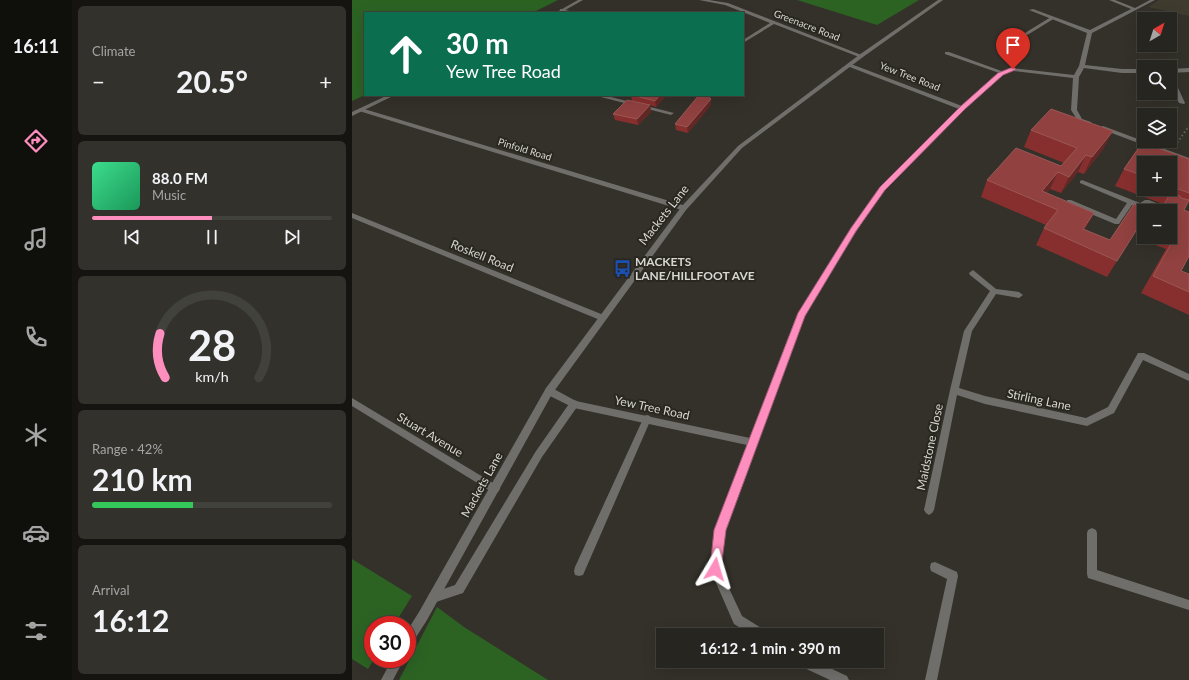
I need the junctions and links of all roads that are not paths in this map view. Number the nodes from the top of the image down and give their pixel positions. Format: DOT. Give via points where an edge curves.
graph roads {
  1 [pos="581,0"];
  2 [pos="701,0"];
  3 [pos="941,0"];
  4 [pos="1111,0"];
  5 [pos="1153,0"];
  6 [pos="1134,9"];
  7 [pos="562,10"];
  8 [pos="1031,10"];
  9 [pos="559,12"];
  10 [pos="567,12"];
  11 [pos="1053,18"];
  12 [pos="774,22"];
  13 [pos="1090,32"];
  14 [pos="1022,36"];
  15 [pos="744,41"];
  16 [pos="947,54"];
  17 [pos="861,56"];
  18 [pos="849,64"];
  19 [pos="1082,66"];
  20 [pos="1189,70"];
  21 [pos="1137,71"];
  22 [pos="1177,71"];
  23 [pos="1004,73"];
  24 [pos="1076,77"];
  25 [pos="1177,92"];
  26 [pos="390,96"];
  27 [pos="600,96"];
  28 [pos="1182,103"];
  29 [pos="676,108"];
  30 [pos="963,108"];
  31 [pos="361,110"];
  32 [pos="352,114"];
  33 [pos="1189,160"];
  34 [pos="1082,182"];
  35 [pos="1069,202"];
  36 [pos="1131,202"];
  37 [pos="684,208"];
  38 [pos="352,215"];
  39 [pos="1189,218"];
  40 [pos="973,273"];
  41 [pos="994,291"];
  42 [pos="1019,295"];
  43 [pos="603,318"];
  44 [pos="1189,378"];
  45 [pos="954,390"];
  46 [pos="550,391"];
  47 [pos="352,402"];
  48 [pos="574,404"];
  49 [pos="647,419"];
  50 [pos="752,442"];
  51 [pos="495,489"];
  52 [pos="929,510"];
  53 [pos="1092,533"];
  54 [pos="935,567"];
  55 [pos="579,571"];
  56 [pos="433,598"];
  57 [pos="1189,606"];
  58 [pos="416,626"];
  59 [pos="751,628"];
  60 [pos="393,668"];
  61 [pos="817,668"];
  62 [pos="387,680"];
  63 [pos="843,680"];
  64 [pos="931,680"];
  1 -- 7 [label="street"];
  2 -- 12 [label="street, Greenacre Road" via="726,4"];
  3 -- 17 [label="street, Mackets Lane"];
  4 -- 6 [label="street"];
  5 -- 6 [label="street"];
  6 -- 13 [label="street"];
  7 -- 9 [label="street"];
  7 -- 10 [label="street"];
  8 -- 11 [label="street"];
  11 -- 13 [label="street"];
  11 -- 14 [label="street"];
  12 -- 15 [label="street"];
  12 -- 17 [label="street, Greenacre Road"];
  13 -- 19 [label="street"];
  16 -- 23 [label="street"];
  17 -- 18 [label="street, Mackets Lane"];
  18 -- 30 [label="street, Yew Tree Road"];
  18 -- 37 [label="street, Mackets Lane" via="740,147"];
  19 -- 21 [label="street"];
  19 -- 24 [label="street"];
  20 -- 22 [label="street"];
  23 -- 24 [label="street" via="1013,69"];
  23 -- 30 [label="street"];
  24 -- 33 [label="street" via="1074,110 1080,120"];
  25 -- 28 [label="street"];
  26 -- 31 [label="street"];
  27 -- 29 [label="street" via="669,115"];
  30 -- 50 [label="street" via="882,189 854,230 801,315"];
  31 -- 32 [label="street"];
  31 -- 37 [label="street, Pinfold Road"];
  34 -- 36 [label="street"];
  35 -- 36 [label="street" via="1117,222"];
  36 -- 39 [label="street" via="1140,206 1147,202"];
  37 -- 43 [label="street, Mackets Lane"];
  38 -- 43 [label="street, Roskell Road"];
  40 -- 41 [label="street"];
  41 -- 42 [label="street"];
  41 -- 45 [label="street" via="968,331"];
  43 -- 46 [label="street, Mackets Lane"];
  44 -- 45 [label="street, Stirling Lane" via="1141,355 1111,410 1087,422 985,400"];
  45 -- 52 [label="street, Maidstone Close"];
  46 -- 48 [label="street, Yew Tree Road"];
  46 -- 51 [label="street, Mackets Lane"];
  47 -- 51 [label="street, Stuart Avenue"];
  48 -- 49 [label="street, Yew Tree Road"];
  48 -- 56 [label="street" via="540,454 459,589"];
  49 -- 50 [label="street, Yew Tree Road"];
  49 -- 55 [label="street"];
  50 -- 59 [label="street" via="720,530 715,569 738,620"];
  51 -- 56 [label="street, Mackets Lane"];
  53 -- 57 [label="street" via="1092,574"];
  54 -- 64 [label="street" via="953,576"];
  56 -- 58 [label="street, Mackets Lane"];
  60 -- 62 [label="street"];
  61 -- 63 [label="street"];
}
